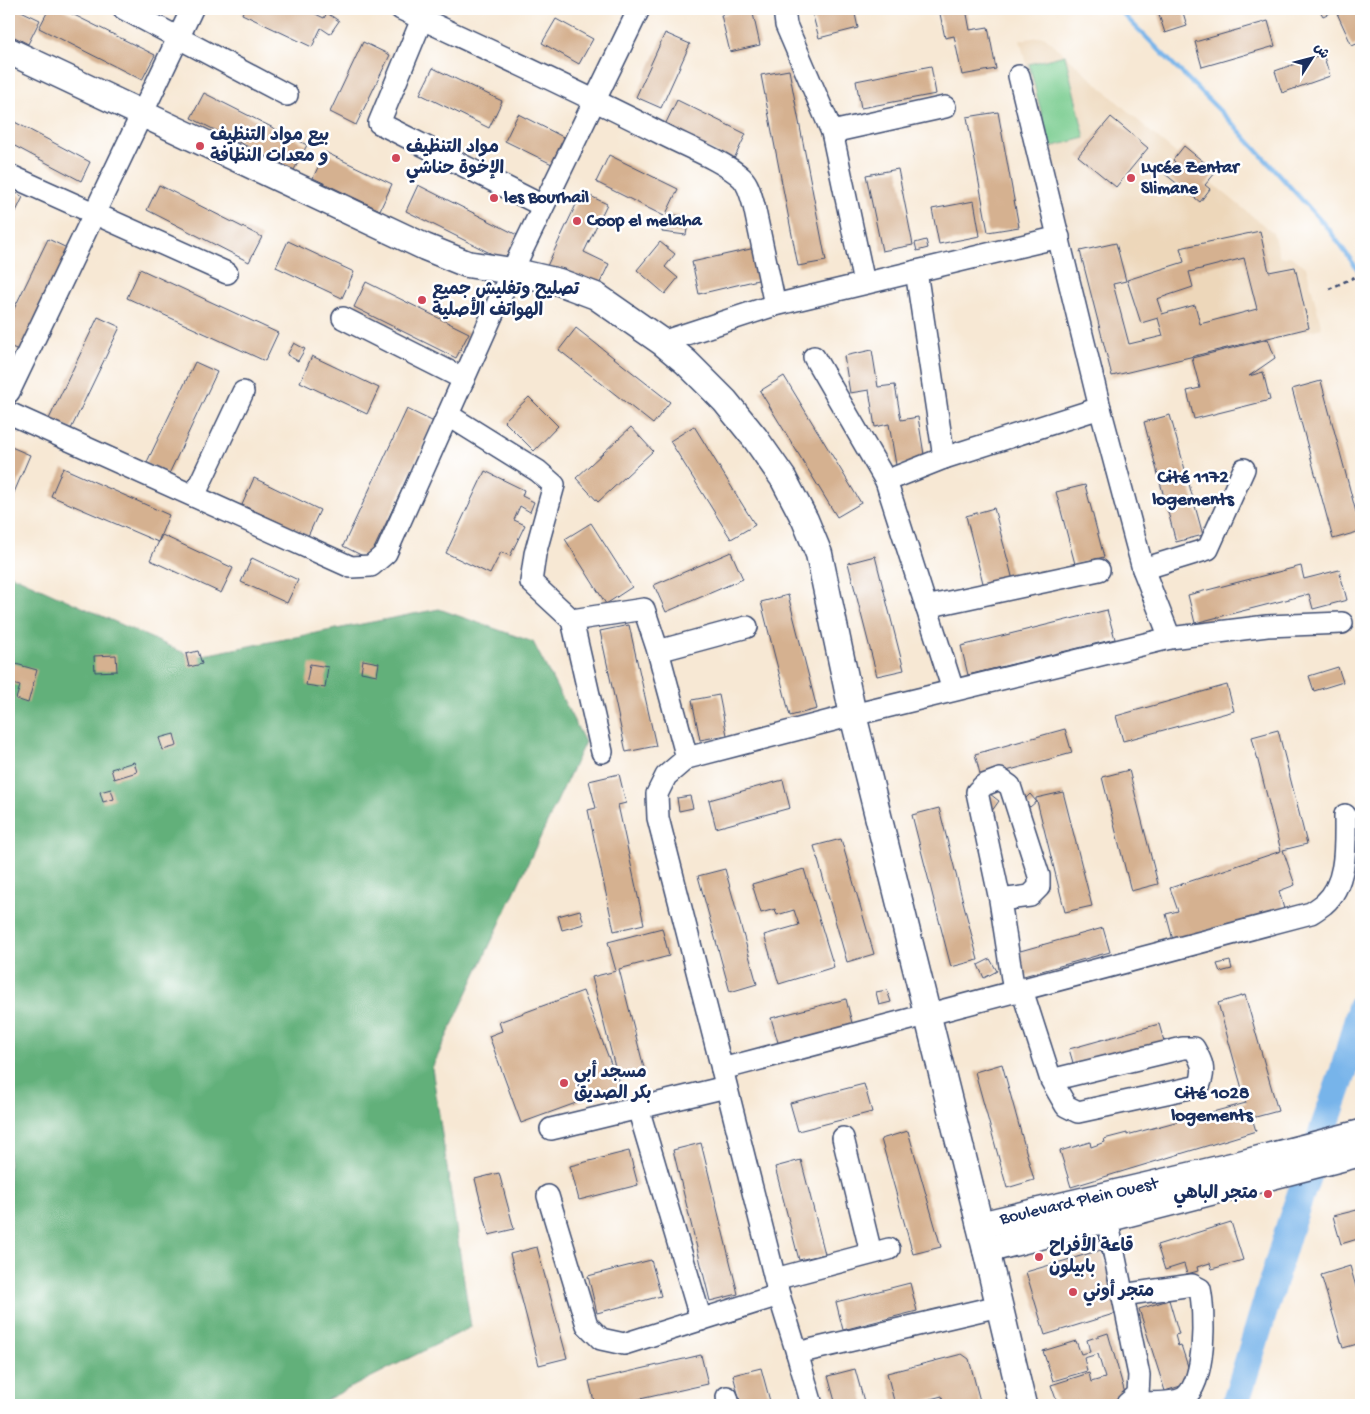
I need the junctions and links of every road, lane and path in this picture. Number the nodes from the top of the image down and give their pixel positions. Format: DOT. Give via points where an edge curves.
graph roads {
  1 [pos="124,9"];
  2 [pos="192,9"];
  3 [pos="400,9"];
  4 [pos="639,9"];
  5 [pos="784,9"];
  6 [pos="422,19"];
  7 [pos="178,38"];
  8 [pos="9,51"];
  9 [pos="1019,76"];
  10 [pos="287,95"];
  11 [pos="595,100"];
  12 [pos="945,107"];
  13 [pos="142,114"];
  14 [pos="832,132"];
  15 [pos="9,175"];
  16 [pos="544,206"];
  17 [pos="94,213"];
  18 [pos="1059,237"];
  19 [pos="512,271"];
  20 [pos="916,271"];
  21 [pos="227,273"];
  22 [pos="1361,274"];
  23 [pos="864,284"];
  24 [pos="1329,289"];
  25 [pos="774,305"];
  26 [pos="344,318"];
  27 [pos="662,342"];
  28 [pos="814,357"];
  29 [pos="464,379"];
  30 [pos="9,392"];
  31 [pos="243,392"];
  32 [pos="1100,408"];
  33 [pos="9,413"];
  34 [pos="448,414"];
  35 [pos="944,458"];
  36 [pos="1244,469"];
  37 [pos="886,481"];
  38 [pos="194,496"];
  39 [pos="1143,569"];
  40 [pos="1100,570"];
  41 [pos="926,607"];
  42 [pos="572,620"];
  43 [pos="1342,623"];
  44 [pos="747,627"];
  45 [pos="1170,638"];
  46 [pos="658,651"];
  47 [pos="953,690"];
  48 [pos="853,714"];
  49 [pos="602,752"];
  50 [pos="687,758"];
  51 [pos="1345,815"];
  52 [pos="1000,900"];
  53 [pos="1018,991"];
  54 [pos="928,1016"];
  55 [pos="724,1078"];
  56 [pos="1050,1080"];
  57 [pos="638,1108"];
  58 [pos="551,1130"];
  59 [pos="1361,1132"];
  60 [pos="843,1138"];
  61 [pos="1361,1153"];
  62 [pos="1238,1175"];
  63 [pos="548,1196"];
  64 [pos="1107,1218"];
  65 [pos="980,1225"];
  66 [pos="986,1250"];
  67 [pos="777,1287"];
  68 [pos="1122,1295"];
  69 [pos="999,1306"];
  70 [pos="701,1320"];
  71 [pos="797,1353"];
  72 [pos="1127,1404"];
  73 [pos="812,1405"];
  74 [pos="1023,1405"];
  1 -- 7 [label="street"];
  2 -- 7 [label="street"];
  3 -- 6 [label="street"];
  4 -- 11 [label="street"];
  5 -- 14 [label="street" via="786,25"];
  6 -- 11 [label="street"];
  6 -- 16 [label="street" via="379,123"];
  7 -- 10 [label="street"];
  7 -- 13 [label="street"];
  8 -- 13 [label="main road"];
  9 -- 18 [label="street"];
  11 -- 16 [label="street"];
  11 -- 25 [label="street" via="743,179 754,206"];
  12 -- 14 [label="street"];
  13 -- 17 [label="street"];
  13 -- 19 [label="main road" via="425,247 467,264"];
  14 -- 23 [label="street"];
  15 -- 17 [label="street"];
  16 -- 19 [label="street"];
  17 -- 21 [label="street"];
  17 -- 30 [label="street"];
  18 -- 20 [label="street"];
  18 -- 32 [label="street"];
  19 -- 27 [label="main road" via="559,282 596,296"];
  19 -- 29 [label="street"];
  20 -- 23 [label="street"];
  20 -- 35 [label="street"];
  22 -- 24 [label="path"];
  23 -- 25 [label="street"];
  25 -- 27 [label="street"];
  26 -- 29 [label="street"];
  27 -- 48 [label="main road" via="725,402 755,438 783,478 805,520 819,554"];
  28 -- 37 [label="street"];
  29 -- 34 [label="street"];
  31 -- 38 [label="street"];
  32 -- 35 [label="street"];
  32 -- 39 [label="street"];
  33 -- 38 [label="street"];
  34 -- 38 [label="street" via="386,553 371,566 351,567"];
  34 -- 42 [label="street" via="538,471 554,485 535,554 531,582"];
  35 -- 37 [label="street"];
  36 -- 39 [label="street" via="1208,549"];
  37 -- 41 [label="street"];
  39 -- 45 [label="street"];
  40 -- 41 [label="street"];
  41 -- 47 [label="street"];
  42 -- 46 [label="street" via="644,609"];
  42 -- 49 [label="street"];
  43 -- 45 [label="street" via="1266,626"];
  44 -- 46 [label="street"];
  45 -- 47 [label="street"];
  46 -- 50 [label="street"];
  47 -- 48 [label="street"];
  48 -- 50 [label="street"];
  48 -- 54 [label="main road"];
  50 -- 55 [label="street" via="666,776 657,794 658,818"];
  51 -- 53 [label="street" via="1345,858 1337,887 1326,903 1311,913"];
  52 -- 52 [label="street" via="977,792 1000,778 1010,786 1039,876 1039,887 1030,896"];
  52 -- 53 [label="street"];
  53 -- 54 [label="street"];
  53 -- 56 [label="street"];
  54 -- 55 [label="street"];
  54 -- 65 [label="main road"];
  55 -- 57 [label="street"];
  55 -- 67 [label="street"];
  56 -- 56 [label="street" via="1066,1106 1078,1112 1199,1086 1204,1076 1202,1062 1194,1048 1183,1048"];
  57 -- 58 [label="street"];
  57 -- 70 [label="street"];
  59 -- 62 [label="main road"];
  60 -- 67 [label="street" via="880,1251"];
  61 -- 62 [label="main road"];
  62 -- 64 [label="main road"];
  62 -- 65 [label="main road, Boulevard Plein Ouest"];
  63 -- 70 [label="street" via="587,1325 601,1339 624,1344"];
  64 -- 66 [label="main road"];
  64 -- 68 [label="street"];
  65 -- 66 [label="main road"];
  66 -- 69 [label="main road"];
  67 -- 70 [label="street"];
  67 -- 71 [label="street"];
  68 -- 72 [label="street" via="1139,1375 1138,1394"];
  68 -- 72 [label="street" via="1192,1285 1200,1289 1202,1298 1203,1348 1193,1388 1184,1398 1174,1401"];
  69 -- 71 [label="street"];
  69 -- 74 [label="main road"];
  71 -- 73 [label="street"];
}
